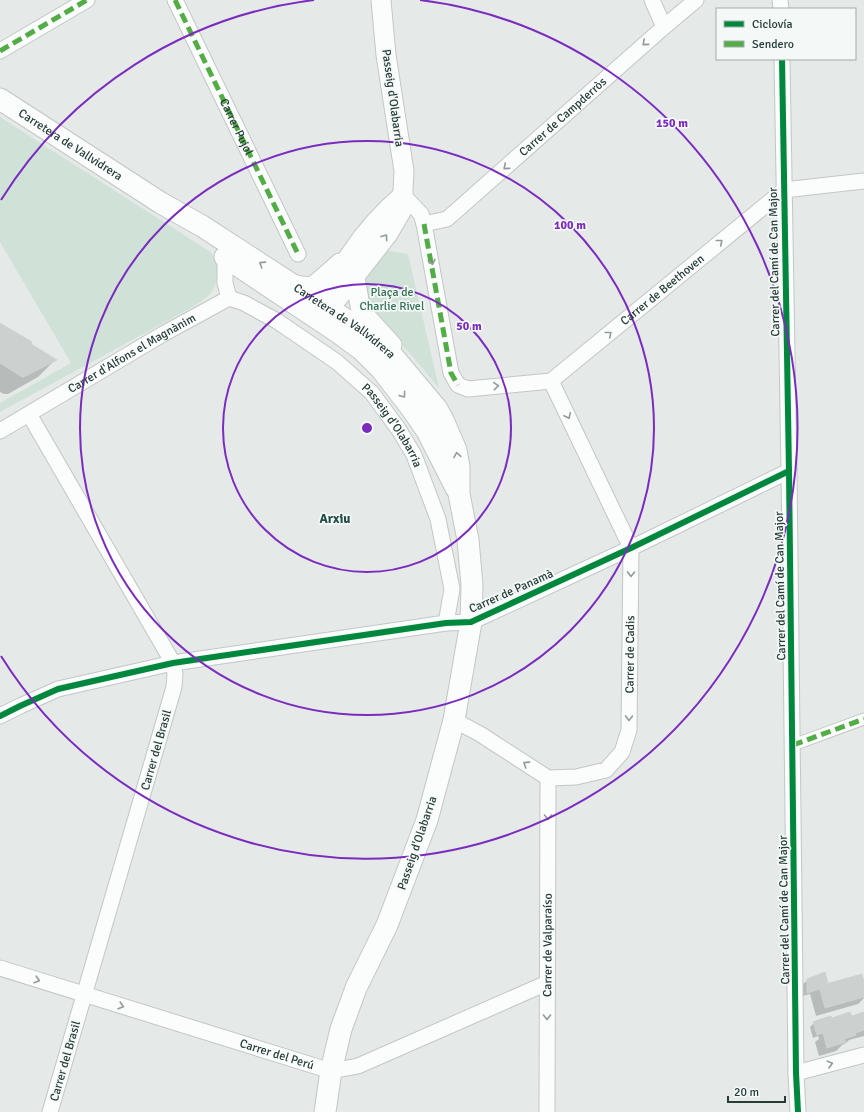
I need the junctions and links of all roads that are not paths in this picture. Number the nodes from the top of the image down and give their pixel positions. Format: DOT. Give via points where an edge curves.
graph roads {
  1 [pos="87,0"];
  2 [pos="175,0"];
  3 [pos="381,0"];
  4 [pos="652,0"];
  5 [pos="696,0"];
  6 [pos="664,26"];
  7 [pos="0,50"];
  8 [pos="782,60"];
  9 [pos="0,99"];
  10 [pos="864,181"];
  11 [pos="784,190"];
  12 [pos="403,195"];
  13 [pos="161,203"];
  14 [pos="424,224"];
  15 [pos="298,254"];
  16 [pos="349,256"];
  17 [pos="225,257"];
  18 [pos="355,278"];
  19 [pos="292,293"];
  20 [pos="229,298"];
  21 [pos="326,305"];
  22 [pos="354,344"];
  23 [pos="551,381"];
  24 [pos="437,409"];
  25 [pos="29,414"];
  26 [pos="0,431"];
  27 [pos="789,471"];
  28 [pos="459,494"];
  29 [pos="468,540"];
  30 [pos="631,548"];
  31 [pos="471,622"];
  32 [pos="446,623"];
  33 [pos="173,663"];
  34 [pos="0,716"];
  35 [pos="864,719"];
  36 [pos="454,720"];
  37 [pos="793,745"];
  38 [pos="548,778"];
  39 [pos="0,968"];
  40 [pos="547,983"];
  41 [pos="83,994"];
  42 [pos="864,1055"];
  43 [pos="331,1071"];
  44 [pos="796,1073"];
  45 [pos="50,1112"];
  46 [pos="325,1112"];
  47 [pos="547,1112"];
  48 [pos="798,1112"];
  1 -- 7 [label="street"];
  2 -- 15 [label="street, Carrer Pujol"];
  3 -- 12 [label="street, Passeig d'Olabarria" via="386,55 404,171"];
  4 -- 6 [label="street"];
  5 -- 6 [label="street, Carrer de Campderròs"];
  6 -- 14 [label="street, Carrer de Campderròs, one-way" via="447,219"];
  8 -- 11 [label="street, Carrer del Camí de Can Major"];
  9 -- 13 [label="main road, Carretera de Vallvidrera"];
  10 -- 11 [label="street"];
  23 -- 11 [label="street, Carrer de Beethoven, one-way"];
  11 -- 27 [label="street, Carrer del Camí de Can Major"];
  12 -- 14 [label="street" via="421,214"];
  12 -- 16 [label="street" via="372,224"];
  18 -- 12 [label="street, Passeig d'Olabarria, one-way" via="402,210"];
  13 -- 17 [label="main road, Carretera de Vallvidrera"];
  19 -- 13 [label="main road, Carretera de Vallvidrera, one-way" via="202,226"];
  14 -- 23 [label="street, one-way" via="451,373 458,385 468,389"];
  16 -- 19 [label="street" via="316,284"];
  16 -- 21 [label="street" via="326,298"];
  17 -- 19 [label="main road, Carretera de Vallvidrera"];
  17 -- 20 [label="street" via="225,283"];
  18 -- 21 [label="street, Passeig d'Olabarria" via="338,298"];
  18 -- 24 [label="street" via="361,311 416,369"];
  19 -- 21 [label="main road, Carretera de Vallvidrera"];
  19 -- 22 [label="main road, Carretera de Vallvidrera"];
  20 -- 25 [label="street, Carrer d'Alfons el Magnànim"];
  20 -- 32 [label="street, Passeig d'Olabarria" via="277,321 337,362 372,393 399,430 414,455 438,519 452,589"];
  21 -- 22 [label="street" via="332,317"];
  21 -- 24 [label="main road, Carretera de Vallvidrera" via="380,344"];
  22 -- 28 [label="main road, Carretera de Vallvidrera, one-way" via="381,369 412,409 434,444"];
  23 -- 30 [label="street, Carrer de Cadis, one-way"];
  28 -- 24 [label="main road, Carretera de Vallvidrera, one-way" via="456,450"];
  25 -- 26 [label="street, Carrer d'Alfons el Magnànim"];
  25 -- 33 [label="street, Carrer del Brasil"];
  27 -- 30 [label="street, Carrer de Panamà"];
  27 -- 37 [label="street, Carrer del Camí de Can Major"];
  28 -- 29 [label="main road, Carretera de Vallvidrera"];
  29 -- 31 [label="main road, Passeig d'Olabarria" via="472,585"];
  30 -- 31 [label="street, Carrer de Panamà"];
  30 -- 38 [label="street, Carrer de Cadis, one-way" via="629,730 622,752 606,770 576,777"];
  31 -- 32 [label="street, Carrer de Panamà"];
  31 -- 36 [label="main road, Passeig d'Olabarria"];
  32 -- 33 [label="street, Carrer de Panamà"];
  33 -- 34 [label="street, Carrer de Panamà" via="58,689"];
  33 -- 41 [label="street, Carrer del Brasil" via="174,687"];
  35 -- 37 [label="street"];
  38 -- 36 [label="street, one-way"];
  36 -- 43 [label="main road, Passeig d'Olabarria" via="427,820 387,925 356,988 341,1029"];
  37 -- 44 [label="street, Carrer del Camí de Can Major"];
  38 -- 40 [label="street, Carrer de Valparaíso, one-way"];
  39 -- 41 [label="street, Carrer del Perú, one-way"];
  40 -- 43 [label="street, Carrer del Perú" via="358,1066"];
  40 -- 47 [label="street, Carrer de Valparaíso, one-way"];
  41 -- 43 [label="street, Carrer del Perú, one-way"];
  41 -- 45 [label="street, Carrer del Brasil"];
  44 -- 42 [label="street, one-way"];
  43 -- 46 [label="main road, Passeig d'Olabarria"];
  44 -- 48 [label="street, Carrer del Camí de Can Major"];
}
